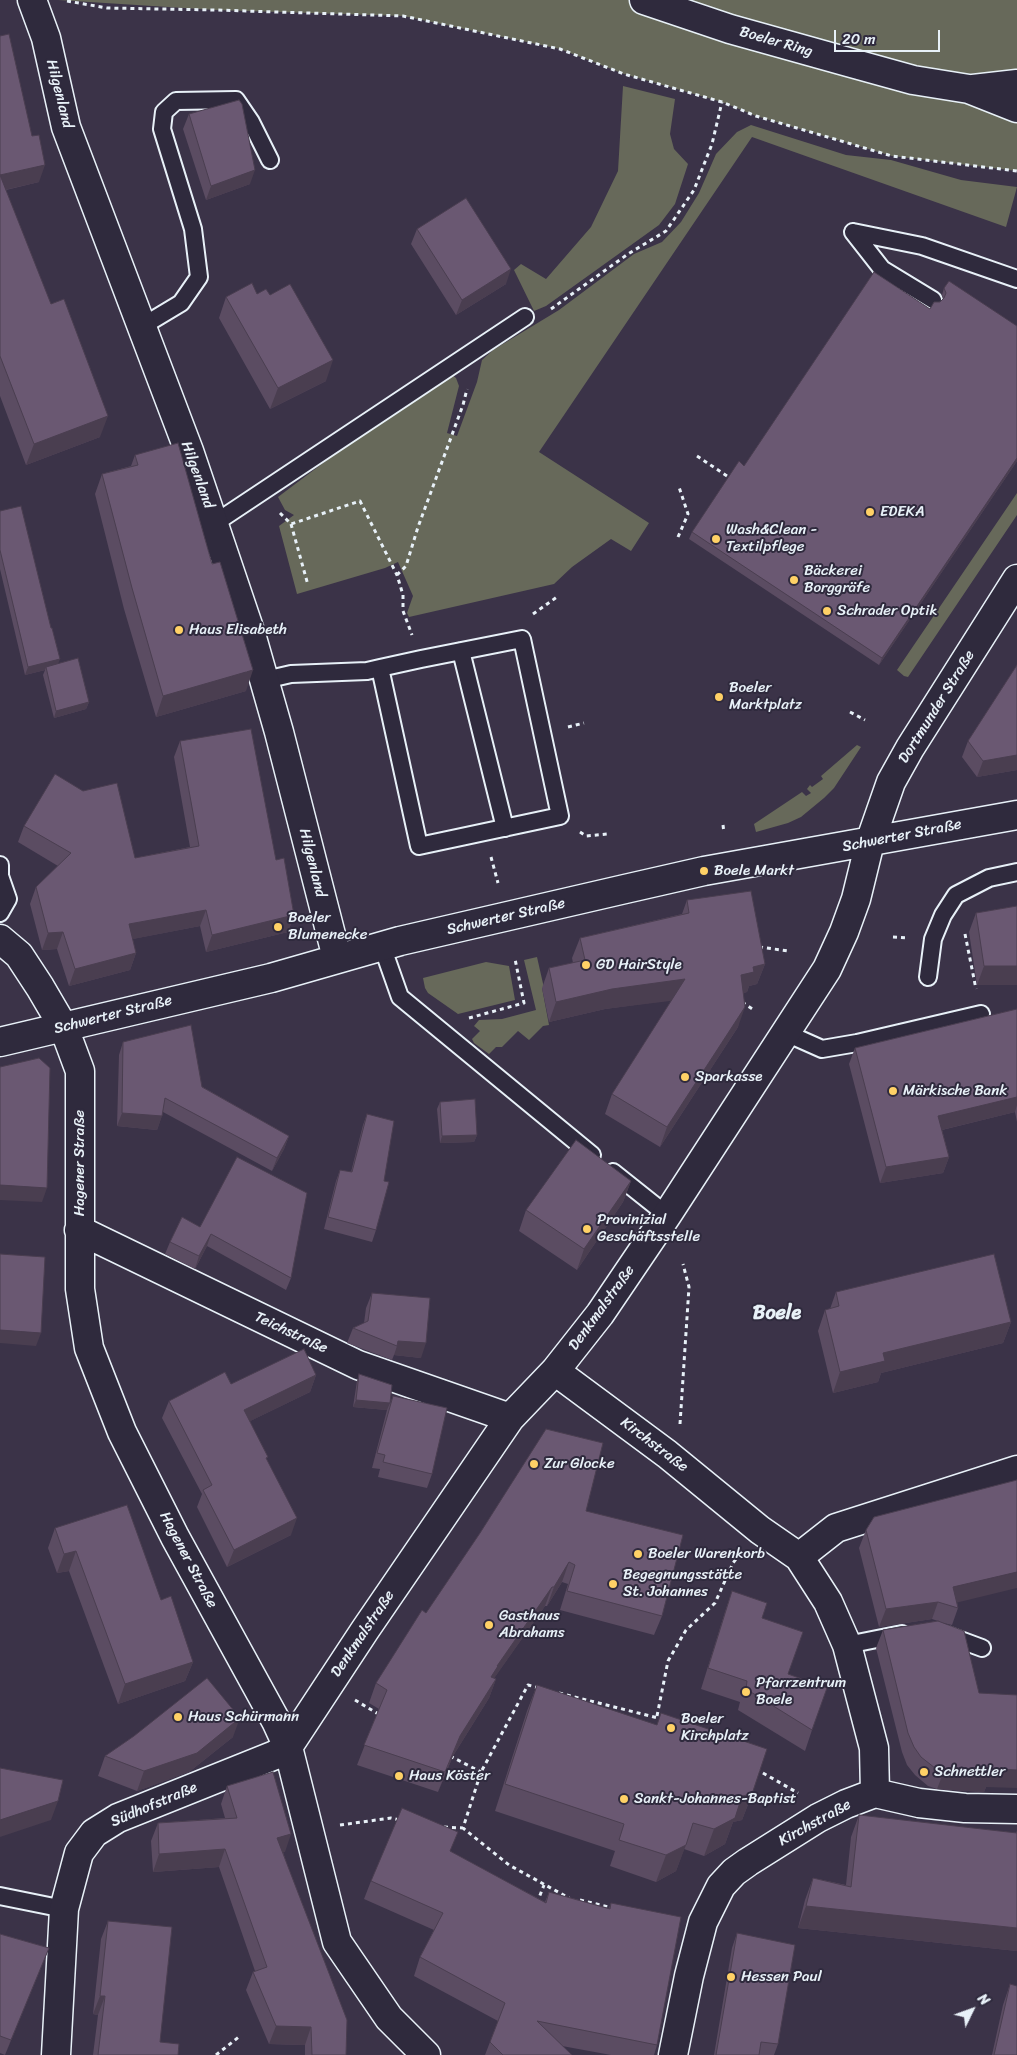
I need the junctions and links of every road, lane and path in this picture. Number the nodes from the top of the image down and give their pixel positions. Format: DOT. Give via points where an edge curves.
graph roads {
  1 [pos="32,0"];
  2 [pos="62,0"];
  3 [pos="644,0"];
  4 [pos="1017,84"];
  5 [pos="969,89"];
  6 [pos="722,102"];
  7 [pos="1017,108"];
  8 [pos="270,160"];
  9 [pos="1017,172"];
  10 [pos="1017,278"];
  11 [pos="933,300"];
  12 [pos="525,317"];
  13 [pos="141,327"];
  14 [pos="461,360"];
  15 [pos="698,456"];
  16 [pos="730,478"];
  17 [pos="678,487"];
  18 [pos="259,494"];
  19 [pos="215,523"];
  20 [pos="291,524"];
  21 [pos="678,537"];
  22 [pos="397,575"];
  23 [pos="1017,579"];
  24 [pos="308,585"];
  25 [pos="461,651"];
  26 [pos="421,659"];
  27 [pos="380,668"];
  28 [pos="265,680"];
  29 [pos="850,712"];
  30 [pos="865,720"];
  31 [pos="1017,815"];
  32 [pos="723,825"];
  33 [pos="505,828"];
  34 [pos="724,833"];
  35 [pos="870,842"];
  36 [pos="0,865"];
  37 [pos="1017,872"];
  38 [pos="0,913"];
  39 [pos="0,939"];
  40 [pos="758,940"];
  41 [pos="382,946"];
  42 [pos="789,951"];
  43 [pos="337,958"];
  44 [pos="514,959"];
  45 [pos="928,977"];
  46 [pos="740,1000"];
  47 [pos="754,1010"];
  48 [pos="981,1014"];
  49 [pos="437,1027"];
  50 [pos="64,1028"];
  51 [pos="786,1033"];
  52 [pos="0,1042"];
  53 [pos="668,1215"];
  54 [pos="79,1230"];
  55 [pos="683,1264"];
  56 [pos="555,1371"];
  57 [pos="510,1418"];
  58 [pos="667,1454"];
  59 [pos="1017,1470"];
  60 [pos="799,1557"];
  61 [pos="733,1563"];
  62 [pos="933,1630"];
  63 [pos="914,1632"];
  64 [pos="848,1644"];
  65 [pos="982,1648"];
  66 [pos="329,1685"];
  67 [pos="546,1690"];
  68 [pos="556,1692"];
  69 [pos="657,1716"];
  70 [pos="386,1718"];
  71 [pos="666,1720"];
  72 [pos="288,1747"];
  73 [pos="443,1752"];
  74 [pos="749,1765"];
  75 [pos="481,1772"];
  76 [pos="875,1793"];
  77 [pos="804,1797"];
  78 [pos="1017,1809"];
  79 [pos="407,1822"];
  80 [pos="439,1826"];
  81 [pos="463,1828"];
  82 [pos="310,1830"];
  83 [pos="544,1885"];
  84 [pos="0,1896"];
  85 [pos="64,1909"];
  86 [pos="534,1909"];
  87 [pos="621,1909"];
  88 [pos="240,2036"];
  89 [pos="56,2055"];
  90 [pos="216,2055"];
  91 [pos="426,2055"];
  92 [pos="673,2055"];
  1 -- 13 [label="street, Hilgenland" via="46,38 66,127"];
  2 -- 6 [label="path" via="106,8 403,16 560,50 624,74"];
  3 -- 5 [label="street, Boeler Ring" via="730,29 913,80"];
  4 -- 5 [label="street, Boeler Ring"];
  5 -- 7 [label="street, Boeler Ring"];
  6 -- 9 [label="path" via="756,116 892,156"];
  6 -- 12 [label="path" via="712,144 694,190 666,231 551,309"];
  8 -- 13 [label="lane" via="236,100 176,101 164,112 162,130 193,229 199,277 182,303"];
  10 -- 11 [label="lane" via="922,246 854,232 882,269"];
  12 -- 14 [label="lane"];
  13 -- 19 [label="street, Hilgenland"];
  14 -- 18 [label="lane"];
  14 -- 22 [label="path" via="468,381 463,405 406,566"];
  15 -- 16 [label="path"];
  17 -- 21 [label="path" via="688,514"];
  18 -- 19 [label="lane"];
  18 -- 20 [label="path"];
  19 -- 28 [label="street, Hilgenland"];
  20 -- 22 [label="path" via="360,501"];
  20 -- 24 [label="path"];
  22 -- 26 [label="path" via="403,611"];
  23 -- 35 [label="street, Dortmunder Straße" via="910,748 891,782"];
  25 -- 26 [label="lane"];
  25 -- 33 [label="lane"];
  25 -- 33 [label="lane" via="522,639 560,816"];
  26 -- 27 [label="lane"];
  27 -- 28 [label="lane" via="291,674"];
  27 -- 33 [label="lane" via="419,846"];
  28 -- 43 [label="street, Hilgenland"];
  29 -- 30 [label="path"];
  31 -- 35 [label="street, Schwerter Straße"];
  32 -- 34 [label="path"];
  35 -- 41 [label="street, Schwerter Straße" via="704,871"];
  35 -- 51 [label="street, Denkmalstraße" via="844,932 827,969"];
  36 -- 38 [label="lane" via="0,876 8,899"];
  37 -- 45 [label="lane" via="989,878 956,895 933,939"];
  39 -- 50 [label="street, Hagener Straße" via="19,955"];
  40 -- 42 [label="path" via="760,949"];
  41 -- 43 [label="street, Schwerter Straße"];
  41 -- 49 [label="lane" via="400,997"];
  43 -- 50 [label="street, Schwerter Straße" via="271,978"];
  44 -- 49 [label="path" via="524,1003"];
  46 -- 47 [label="path"];
  48 -- 51 [label="lane" via="822,1049"];
  49 -- 53 [label="lane"];
  50 -- 52 [label="street, Schwerter Straße"];
  50 -- 54 [label="street, Hagener Straße" via="80,1071"];
  51 -- 53 [label="street, Denkmalstraße"];
  53 -- 56 [label="street, Denkmalstraße" via="600,1314"];
  54 -- 57 [label="street, Teichstraße" via="358,1365"];
  54 -- 72 [label="street, Hagener Straße" via="80,1289 89,1348 118,1422 175,1537"];
  55 -- 58 [label="path" via="689,1287 679,1436"];
  56 -- 57 [label="street, Denkmalstraße"];
  56 -- 58 [label="street, Kirchstraße"];
  57 -- 66 [label="street, Denkmalstraße"];
  58 -- 60 [label="street, Kirchstraße" via="760,1530"];
  59 -- 60 [label="street" via="836,1528"];
  60 -- 64 [label="street, Kirchstraße" via="828,1602"];
  61 -- 69 [label="path" via="715,1603 686,1630 668,1662"];
  62 -- 65 [label="lane"];
  63 -- 64 [label="lane"];
  64 -- 76 [label="street, Kirchstraße" via="874,1748"];
  66 -- 70 [label="path"];
  66 -- 72 [label="street, Denkmalstraße"];
  67 -- 75 [label="path" via="528,1686"];
  68 -- 69 [label="path"];
  69 -- 71 [label="path"];
  72 -- 82 [label="street, Hagener Straße"];
  72 -- 85 [label="street, Südhofstraße" via="118,1818 94,1833 79,1853"];
  73 -- 75 [label="path"];
  74 -- 77 [label="path"];
  75 -- 81 [label="path"];
  76 -- 78 [label="street" via="919,1803"];
  76 -- 92 [label="street, Kirchstraße" via="818,1818 748,1862 721,1886 703,1922 688,1976"];
  79 -- 82 [label="path" via="391,1818"];
  80 -- 81 [label="path"];
  81 -- 83 [label="path" via="509,1865"];
  82 -- 91 [label="street, Hagener Straße" via="337,1942 389,2018"];
  83 -- 86 [label="path"];
  83 -- 87 [label="path" via="569,1898"];
  84 -- 85 [label="lane"];
  85 -- 89 [label="street, Südhofstraße"];
  88 -- 90 [label="path"];
}
